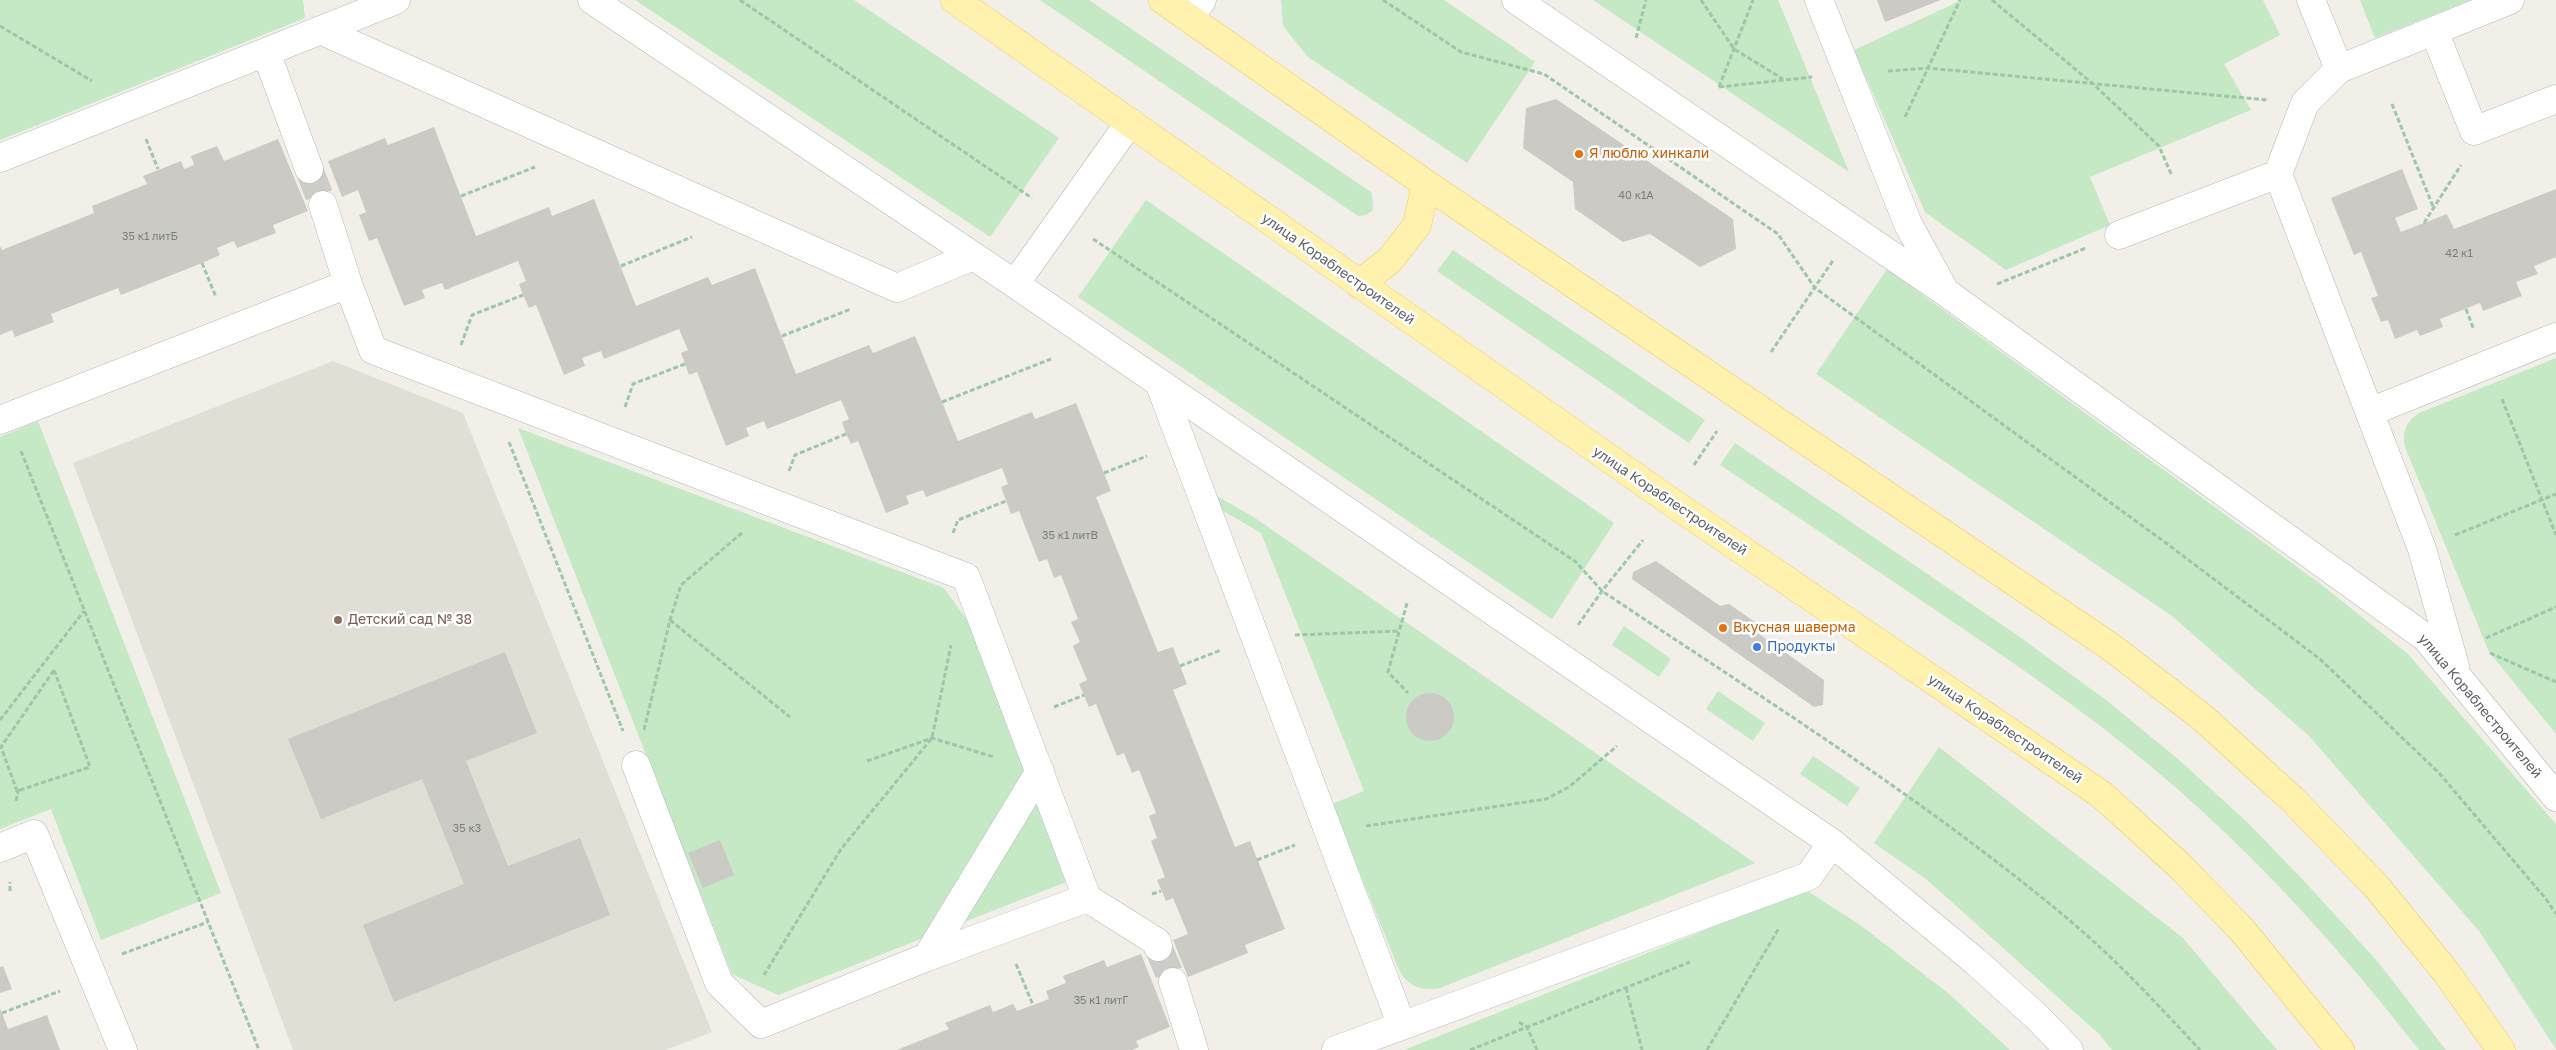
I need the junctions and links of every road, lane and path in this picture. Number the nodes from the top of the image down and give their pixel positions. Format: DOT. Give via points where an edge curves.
graph roads {
  1 [pos="396,0"];
  2 [pos="592,0"];
  3 [pos="740,0"];
  4 [pos="955,0"];
  5 [pos="1163,0"];
  6 [pos="1383,0"];
  7 [pos="1516,0"];
  8 [pos="1646,0"];
  9 [pos="1701,0"];
  10 [pos="1753,0"];
  11 [pos="1819,0"];
  12 [pos="1960,0"];
  13 [pos="1992,0"];
  14 [pos="2311,0"];
  15 [pos="2510,0"];
  16 [pos="1196,9"];
  17 [pos="1541,10"];
  18 [pos="0,26"];
  19 [pos="320,30"];
  20 [pos="2434,30"];
  21 [pos="1635,41"];
  22 [pos="1734,49"];
  23 [pos="266,52"];
  24 [pos="1928,68"];
  25 [pos="2338,69"];
  26 [pos="1849,73"];
  27 [pos="1784,80"];
  28 [pos="2092,83"];
  29 [pos="1720,87"];
  30 [pos="1716,95"];
  31 [pos="2556,99"];
  32 [pos="2305,103"];
  33 [pos="2392,104"];
  34 [pos="133,105"];
  35 [pos="1130,122"];
  36 [pos="1902,122"];
  37 [pos="2474,131"];
  38 [pos="559,137"];
  39 [pos="0,158"];
  40 [pos="309,169"];
  41 [pos="2278,174"];
  42 [pos="1426,184"];
  43 [pos="461,196"];
  44 [pos="1037,201"];
  45 [pos="323,205"];
  46 [pos="716,207"];
  47 [pos="2434,208"];
  48 [pos="2187,209"];
  49 [pos="2424,223"];
  50 [pos="2119,235"];
  51 [pos="1087,236"];
  52 [pos="973,256"];
  53 [pos="1834,259"];
  54 [pos="621,266"];
  55 [pos="348,284"];
  56 [pos="1015,284"];
  57 [pos="1359,284"];
  58 [pos="1993,285"];
  59 [pos="897,288"];
  60 [pos="1815,288"];
  61 [pos="1944,291"];
  62 [pos="523,294"];
  63 [pos="782,336"];
  64 [pos="2556,337"];
  65 [pos="1771,352"];
  66 [pos="1051,359"];
  67 [pos="685,364"];
  68 [pos="2488,364"];
  69 [pos="448,379"];
  70 [pos="1160,385"];
  71 [pos="942,402"];
  72 [pos="2370,412"];
  73 [pos="0,420"];
  74 [pos="1717,431"];
  75 [pos="506,434"];
  76 [pos="846,434"];
  77 [pos="612,441"];
  78 [pos="29,445"];
  79 [pos="1154,453"];
  80 [pos="1694,464"];
  81 [pos="1104,473"];
  82 [pos="2556,494"];
  83 [pos="2542,500"];
  84 [pos="1006,501"];
  85 [pos="776,504"];
  86 [pos="2556,535"];
  87 [pos="1643,540"];
  88 [pos="2422,549"];
  89 [pos="940,566"];
  90 [pos="1602,591"];
  91 [pos="1407,603"];
  92 [pos="2556,607"];
  93 [pos="84,611"];
  94 [pos="670,620"];
  95 [pos="1576,628"];
  96 [pos="1399,631"];
  97 [pos="1254,637"];
  98 [pos="2483,639"];
  99 [pos="952,643"];
  100 [pos="2489,652"];
  101 [pos="1180,666"];
  102 [pos="54,670"];
  103 [pos="2458,677"];
  104 [pos="2556,682"];
  105 [pos="1408,693"];
  106 [pos="790,717"];
  107 [pos="0,720"];
  108 [pos="932,738"];
  109 [pos="1617,746"];
  110 [pos="867,761"];
  111 [pos="636,765"];
  112 [pos="1040,771"];
  113 [pos="2556,797"];
  114 [pos="1328,832"];
  115 [pos="1832,843"];
  116 [pos="0,848"];
  117 [pos="1087,898"];
  118 [pos="2556,914"];
  119 [pos="208,922"];
  120 [pos="1002,929"];
  121 [pos="1771,930"];
  122 [pos="1158,946"];
  123 [pos="927,957"];
  124 [pos="1698,958"];
  125 [pos="91,972"];
  126 [pos="1172,982"];
  127 [pos="1626,988"];
  128 [pos="1032,1005"];
  129 [pos="744,1007"];
  130 [pos="2,1013"];
  131 [pos="1402,1026"];
  132 [pos="123,1050"];
  133 [pos="259,1050"];
  134 [pos="1194,1050"];
  135 [pos="1336,1050"];
  136 [pos="1470,1050"];
  137 [pos="1642,1050"];
  138 [pos="1707,1050"];
  139 [pos="2069,1050"];
  140 [pos="2200,1050"];
  141 [pos="2340,1050"];
  142 [pos="2501,1050"];
  1 -- 19 [label="street"];
  2 -- 52 [label="street"];
  3 -- 44 [label="path"];
  4 -- 35 [label="main road, улица Кораблестроителей"];
  5 -- 16 [label="main road"];
  6 -- 60 [label="path" via="1460,52 1544,74 1778,234"];
  7 -- 17 [label="street, улица Кораблестроителей"];
  8 -- 21 [label="path"];
  9 -- 22 [label="path"];
  10 -- 22 [label="path"];
  11 -- 26 [label="street"];
  12 -- 24 [label="path"];
  13 -- 28 [label="path"];
  14 -- 25 [label="street"];
  15 -- 20 [label="street"];
  16 -- 42 [label="main road"];
  17 -- 61 [label="street, улица Кораблестроителей"];
  18 -- 34 [label="path"];
  19 -- 23 [label="street"];
  19 -- 38 [label="street"];
  20 -- 25 [label="street"];
  20 -- 37 [label="street"];
  22 -- 27 [label="path"];
  22 -- 29 [label="path"];
  23 -- 34 [label="street"];
  23 -- 40 [label="street"];
  24 -- 26 [label="path"];
  24 -- 28 [label="path"];
  24 -- 36 [label="path"];
  25 -- 32 [label="street"];
  26 -- 27 [label="path"];
  26 -- 61 [label="street" via="1908,224"];
  27 -- 29 [label="path"];
  28 -- 32 [label="path"];
  28 -- 48 [label="path" via="2159,146"];
  29 -- 30 [label="path"];
  31 -- 37 [label="street"];
  32 -- 41 [label="street"];
  33 -- 47 [label="path"];
  34 -- 39 [label="street"];
  35 -- 56 [label="street"];
  35 -- 57 [label="main road, улица Кораблестроителей"];
  37 -- 47 [label="path" via="2462,163"];
  38 -- 43 [label="path" via="548,162"];
  38 -- 46 [label="street"];
  41 -- 48 [label="street"];
  41 -- 72 [label="street"];
  42 -- 57 [label="main road" via="1417,224 1390,260"];
  42 -- 142 [label="main road" via="2111,647 2203,718 2292,799 2376,886 2446,972"];
  45 -- 55 [label="street"];
  46 -- 54 [label="path" via="705,232"];
  46 -- 59 [label="street"];
  47 -- 49 [label="path"];
  48 -- 50 [label="street"];
  50 -- 58 [label="path"];
  51 -- 90 [label="path" via="1576,562"];
  52 -- 56 [label="street"];
  52 -- 59 [label="street"];
  53 -- 60 [label="path"];
  55 -- 69 [label="street" via="374,350"];
  55 -- 73 [label="street"];
  56 -- 70 [label="street"];
  57 -- 141 [label="main road, улица Кораблестроителей" via="1670,501 2102,795 2180,866 2242,930"];
  59 -- 63 [label="path"];
  60 -- 65 [label="path"];
  60 -- 118 [label="path" via="2320,658 2438,773"];
  61 -- 103 [label="street, улица Кораблестроителей" via="2426,638"];
  62 -- 69 [label="path" via="472,315"];
  64 -- 68 [label="street"];
  66 -- 71 [label="path"];
  67 -- 77 [label="path" via="633,384"];
  68 -- 72 [label="street"];
  68 -- 83 [label="path"];
  69 -- 77 [label="street"];
  70 -- 97 [label="street"];
  70 -- 115 [label="street"];
  72 -- 88 [label="street"];
  74 -- 80 [label="path"];
  75 -- 111 [label="path"];
  76 -- 85 [label="path" via="795,455"];
  77 -- 85 [label="street"];
  78 -- 93 [label="path" via="20,449"];
  79 -- 81 [label="path"];
  82 -- 83 [label="path"];
  83 -- 86 [label="path"];
  83 -- 88 [label="path"];
  84 -- 89 [label="path" via="958,520"];
  85 -- 89 [label="street"];
  85 -- 94 [label="path" via="681,586"];
  87 -- 90 [label="path"];
  88 -- 103 [label="street"];
  89 -- 112 [label="street" via="966,576"];
  90 -- 95 [label="path"];
  90 -- 140 [label="path" via="1912,798 2068,920 2134,980"];
  91 -- 96 [label="path"];
  92 -- 98 [label="path"];
  93 -- 107 [label="path"];
  93 -- 119 [label="path"];
  94 -- 106 [label="path"];
  94 -- 111 [label="path"];
  96 -- 97 [label="path"];
  96 -- 105 [label="path" via="1388,672"];
  97 -- 101 [label="path"];
  97 -- 114 [label="street"];
  99 -- 108 [label="path"];
  100 -- 104 [label="path"];
  102 -- 102 [label="path" via="1,747 16,791 90,767"];
  103 -- 113 [label="street, улица Кораблестроителей"];
  108 -- 110 [label="path"];
  108 -- 112 [label="path"];
  108 -- 129 [label="path" via="841,849"];
  109 -- 114 [label="path" via="1568,787 1546,799"];
  111 -- 129 [label="street" via="719,983"];
  112 -- 117 [label="street"];
  112 -- 123 [label="street"];
  114 -- 131 [label="street"];
  115 -- 131 [label="street" via="1809,876"];
  115 -- 139 [label="street" via="1975,961"];
  116 -- 125 [label="street" via="34,834"];
  117 -- 120 [label="street"];
  117 -- 122 [label="street" via="1157,942"];
  119 -- 125 [label="path"];
  119 -- 133 [label="path"];
  120 -- 123 [label="street"];
  120 -- 128 [label="path"];
  121 -- 138 [label="path" via="1780,926"];
  123 -- 129 [label="street" via="761,1024"];
  124 -- 127 [label="path"];
  125 -- 130 [label="path"];
  125 -- 132 [label="street"];
  126 -- 134 [label="street"];
  127 -- 136 [label="path"];
  127 -- 137 [label="path"];
  131 -- 135 [label="street"];
}
